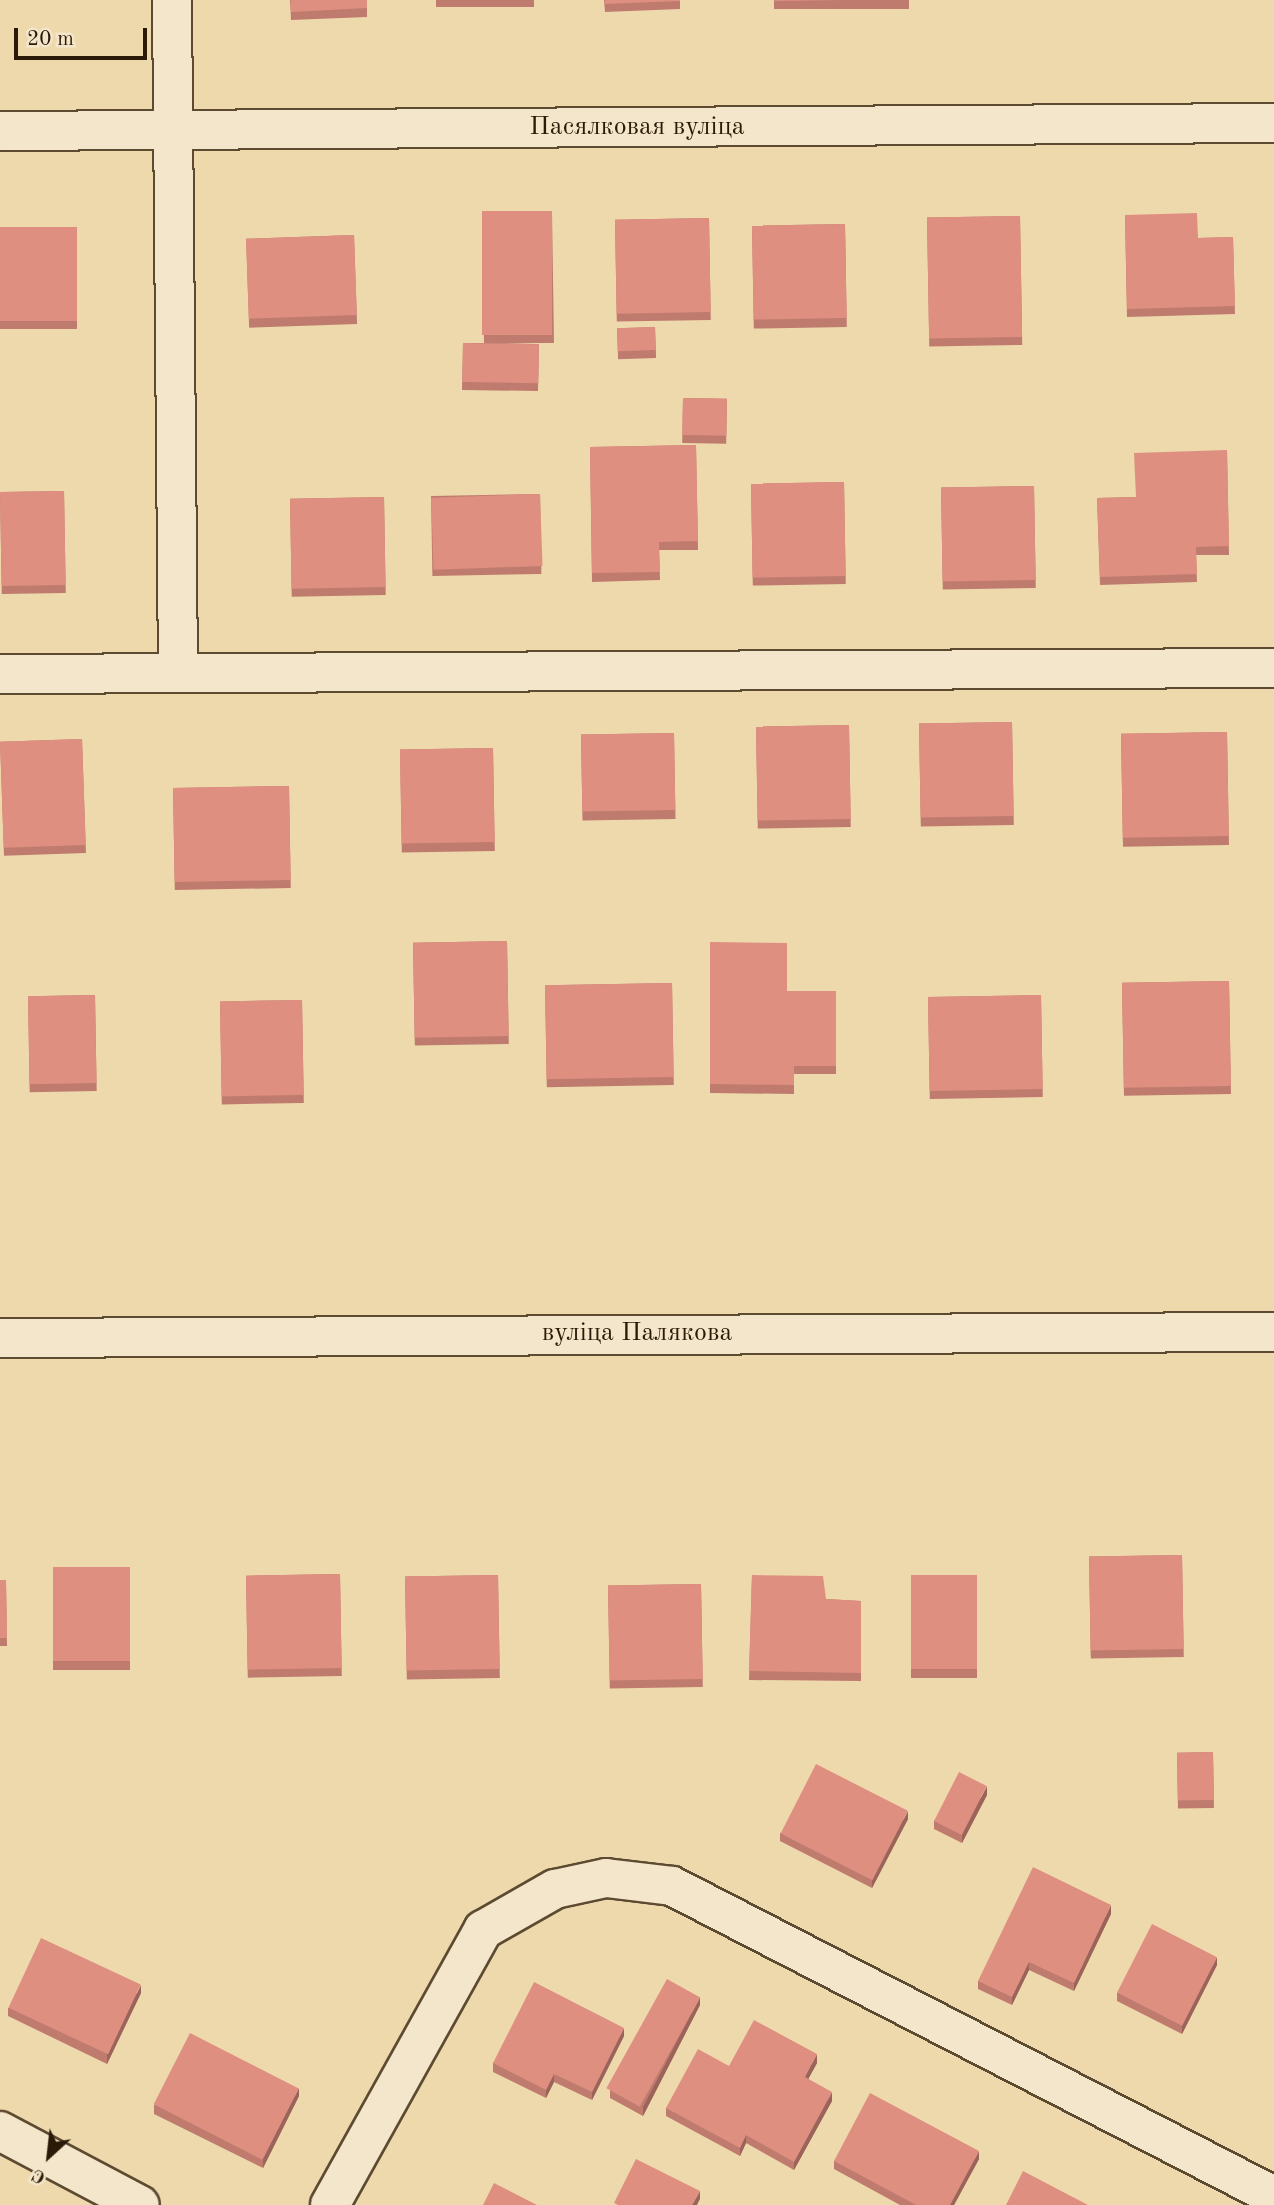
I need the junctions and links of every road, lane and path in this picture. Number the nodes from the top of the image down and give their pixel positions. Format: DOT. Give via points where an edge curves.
graph roads {
  1 [pos="172,0"];
  2 [pos="1274,123"];
  3 [pos="0,131"];
  4 [pos="173,131"];
  5 [pos="1274,667"];
  6 [pos="178,673"];
  7 [pos="0,674"];
  8 [pos="1274,1332"];
  9 [pos="0,1338"];
  10 [pos="0,2131"];
  11 [pos="1274,2196"];
  12 [pos="140,2205"];
  13 [pos="330,2205"];
  1 -- 4 [label="street"];
  2 -- 4 [label="street, Пасялковая вуліца"];
  3 -- 4 [label="street, Пасялковая вуліца"];
  4 -- 6 [label="street"];
  5 -- 6 [label="street"];
  6 -- 7 [label="street"];
  8 -- 9 [label="street, вуліца Палякова"];
  10 -- 12 [label="street"];
  11 -- 13 [label="street" via="672,1886 606,1878 555,1889 484,1930"];
}
